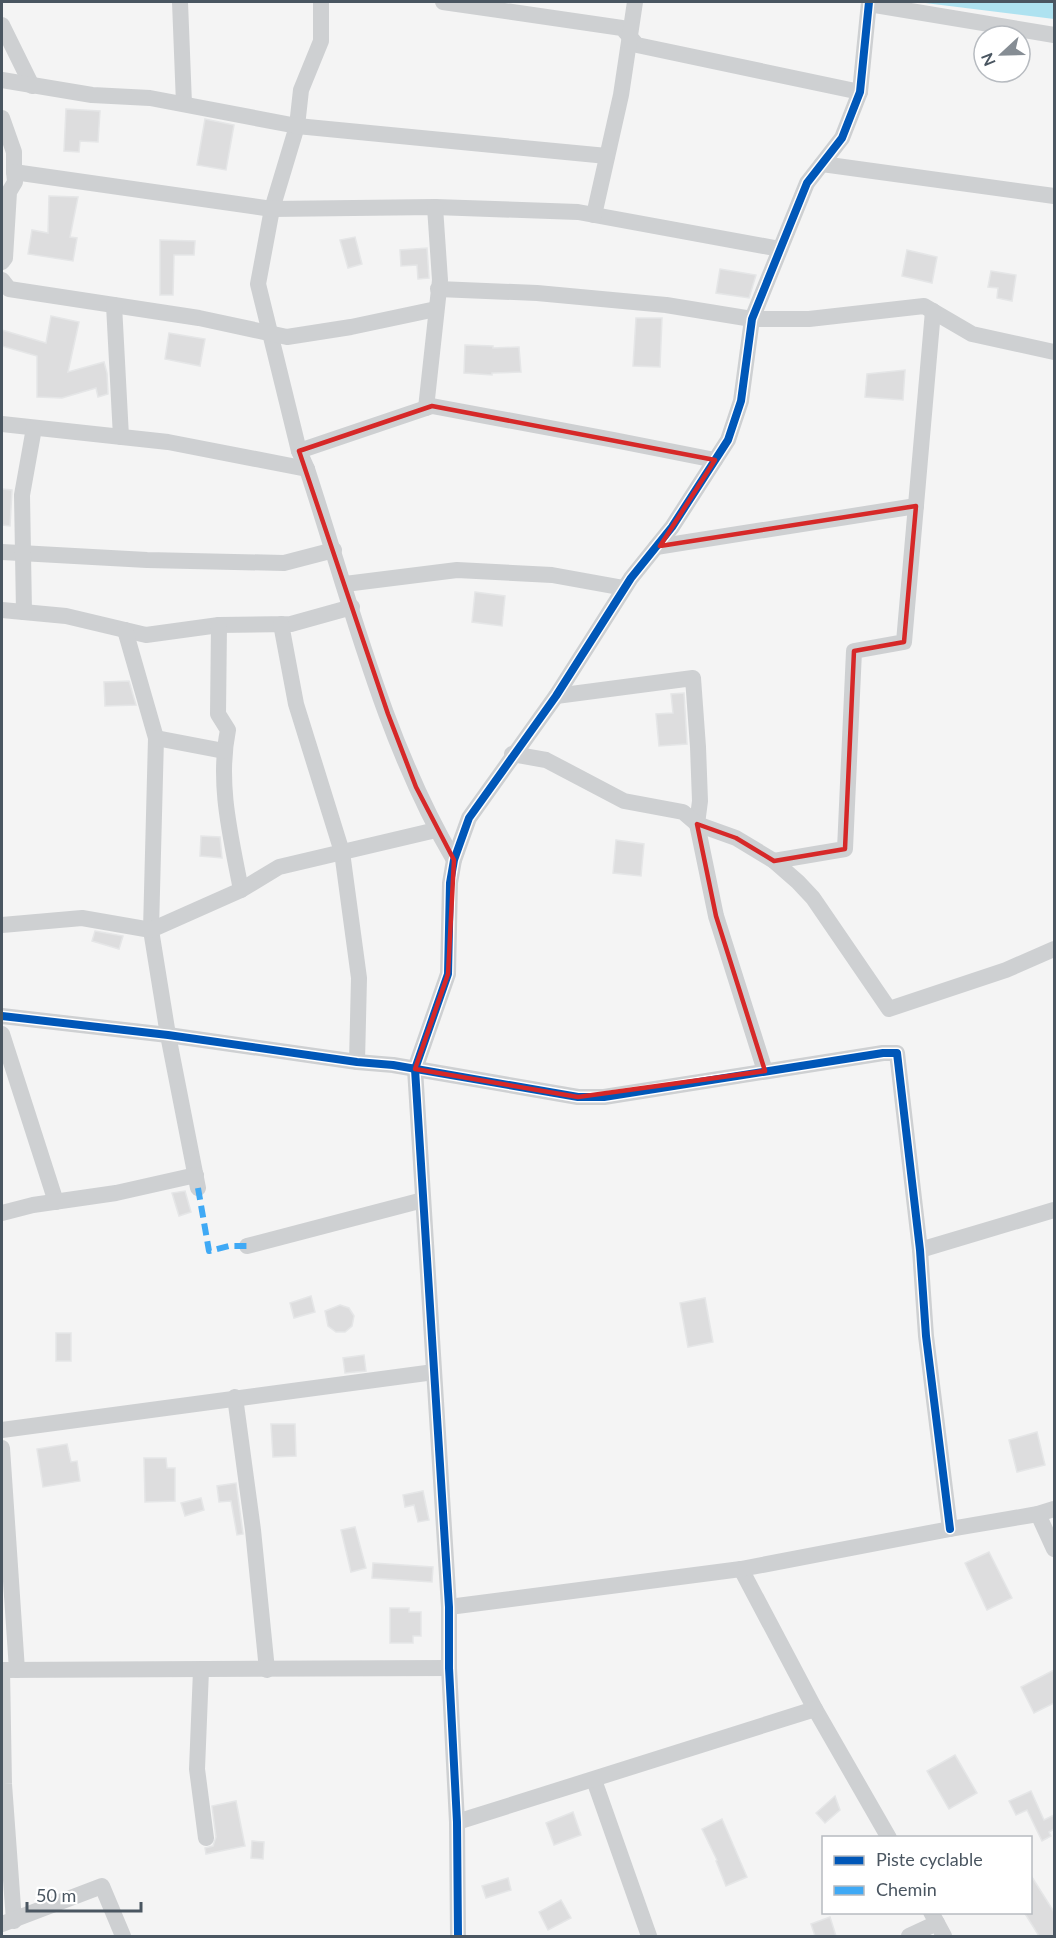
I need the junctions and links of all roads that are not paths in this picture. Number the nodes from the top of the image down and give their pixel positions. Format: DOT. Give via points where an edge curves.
graph roads {
  1 [pos="180,2"];
  2 [pos="321,2"];
  3 [pos="443,2"];
  4 [pos="635,2"];
  5 [pos="869,3"];
  6 [pos="539,9"];
  7 [pos="2,25"];
  8 [pos="1054,35"];
  9 [pos="630,37"];
  10 [pos="2,80"];
  11 [pos="33,86"];
  12 [pos="860,92"];
  13 [pos="184,104"];
  14 [pos="2,118"];
  15 [pos="297,126"];
  16 [pos="607,156"];
  17 [pos="822,164"];
  18 [pos="14,172"];
  19 [pos="5,194"];
  20 [pos="1054,196"];
  21 [pos="435,207"];
  22 [pos="272,209"];
  23 [pos="594,215"];
  24 [pos="780,249"];
  25 [pos="2,262"];
  26 [pos="2,280"];
  27 [pos="438,289"];
  28 [pos="114,305"];
  29 [pos="436,309"];
  30 [pos="933,311"];
  31 [pos="753,319"];
  32 [pos="270,333"];
  33 [pos="1054,352"];
  34 [pos="426,408"];
  35 [pos="2,424"];
  36 [pos="34,428"];
  37 [pos="121,437"];
  38 [pos="298,451"];
  39 [pos="715,460"];
  40 [pos="308,470"];
  41 [pos="916,506"];
  42 [pos="656,547"];
  43 [pos="334,550"];
  44 [pos="2,552"];
  45 [pos="23,553"];
  46 [pos="345,585"];
  47 [pos="624,588"];
  48 [pos="352,607"];
  49 [pos="2,610"];
  50 [pos="24,612"];
  51 [pos="281,624"];
  52 [pos="219,625"];
  53 [pos="125,630"];
  54 [pos="556,696"];
  55 [pos="156,738"];
  56 [pos="224,751"];
  57 [pos="512,754"];
  58 [pos="696,824"];
  59 [pos="436,830"];
  60 [pos="342,852"];
  61 [pos="454,860"];
  62 [pos="774,861"];
  63 [pos="241,890"];
  64 [pos="2,925"];
  65 [pos="151,930"];
  66 [pos="1054,949"];
  67 [pos="2,1016"];
  68 [pos="2,1034"];
  69 [pos="168,1035"];
  70 [pos="357,1062"];
  71 [pos="415,1069"];
  72 [pos="765,1071"];
  73 [pos="423,1200"];
  74 [pos="56,1202"];
  75 [pos="1054,1210"];
  76 [pos="2,1213"];
  77 [pos="247,1246"];
  78 [pos="920,1250"];
  79 [pos="434,1372"];
  80 [pos="235,1397"];
  81 [pos="2,1430"];
  82 [pos="2,1448"];
  83 [pos="1054,1509"];
  84 [pos="1038,1514"];
  85 [pos="950,1529"];
  86 [pos="1054,1549"];
  87 [pos="741,1569"];
  88 [pos="449,1607"];
  89 [pos="449,1668"];
  90 [pos="7,1670"];
  91 [pos="201,1670"];
  92 [pos="267,1670"];
  93 [pos="815,1709"];
  94 [pos="594,1780"];
  95 [pos="457,1822"];
  96 [pos="889,1836"];
  97 [pos="206,1838"];
  98 [pos="8,1923"];
  99 [pos="937,1924"];
  100 [pos="123,1936"];
  101 [pos="458,1936"];
  102 [pos="650,1936"];
  103 [pos="909,1936"];
  1 -- 13 [label="street"];
  2 -- 15 [label="street" via="321,41 301,90"];
  3 -- 6 [label="street"];
  4 -- 9 [label="street"];
  5 -- 8 [label="street"];
  5 -- 12 [label="street"];
  6 -- 9 [label="street" via="621,28"];
  7 -- 11 [label="street"];
  9 -- 12 [label="street" via="637,45"];
  9 -- 16 [label="street"];
  10 -- 11 [label="street"];
  11 -- 13 [label="street"];
  12 -- 17 [label="street" via="842,138"];
  13 -- 15 [label="street"];
  14 -- 18 [label="street" via="14,152"];
  15 -- 16 [label="street"];
  15 -- 22 [label="street"];
  16 -- 23 [label="street"];
  17 -- 20 [label="street"];
  17 -- 24 [label="street" via="807,183"];
  18 -- 19 [label="street" via="15,182"];
  18 -- 22 [label="street"];
  19 -- 25 [label="street"];
  21 -- 22 [label="street"];
  21 -- 23 [label="street"];
  21 -- 27 [label="street"];
  22 -- 32 [label="street" via="258,284"];
  23 -- 24 [label="street"];
  24 -- 31 [label="street"];
  26 -- 28 [label="street" via="9,289"];
  27 -- 29 [label="street"];
  27 -- 31 [label="street" via="666,305"];
  28 -- 32 [label="street"];
  28 -- 37 [label="street"];
  29 -- 32 [label="street" via="287,338"];
  29 -- 34 [label="street"];
  30 -- 31 [label="street" via="924,306 809,319"];
  30 -- 33 [label="street" via="972,334"];
  30 -- 41 [label="street"];
  31 -- 39 [label="street" via="741,401 728,440"];
  32 -- 38 [label="street"];
  34 -- 38 [label="street"];
  34 -- 39 [label="street" via="432,406"];
  35 -- 36 [label="street"];
  36 -- 37 [label="street"];
  36 -- 45 [label="street" via="22,495"];
  37 -- 40 [label="street" via="168,442"];
  38 -- 40 [label="street"];
  39 -- 42 [label="street"];
  40 -- 43 [label="street"];
  41 -- 42 [label="street"];
  41 -- 62 [label="street" via="904,642 854,651 845,849"];
  42 -- 47 [label="street"];
  43 -- 45 [label="street" via="284,563"];
  43 -- 46 [label="street"];
  44 -- 45 [label="street"];
  45 -- 50 [label="street"];
  46 -- 47 [label="street" via="457,570 552,575"];
  46 -- 48 [label="street"];
  47 -- 54 [label="street"];
  48 -- 51 [label="street"];
  48 -- 59 [label="street" via="388,714"];
  49 -- 50 [label="street"];
  50 -- 53 [label="street" via="66,616"];
  51 -- 52 [label="street"];
  51 -- 60 [label="street" via="296,704"];
  52 -- 53 [label="street" via="146,634"];
  52 -- 56 [label="street" via="218,714 228,730"];
  53 -- 55 [label="street"];
  54 -- 57 [label="street"];
  54 -- 58 [label="street" via="693,678 700,801"];
  55 -- 56 [label="street"];
  55 -- 65 [label="street"];
  56 -- 63 [label="street" via="224,794"];
  57 -- 58 [label="street" via="546,760 624,801 683,812"];
  57 -- 61 [label="street" via="469,818"];
  58 -- 62 [label="street" via="736,838"];
  58 -- 72 [label="street" via="716,915"];
  59 -- 60 [label="street"];
  59 -- 61 [label="street"];
  60 -- 63 [label="street" via="279,867"];
  60 -- 70 [label="street" via="359,978"];
  61 -- 71 [label="street" via="448,974"];
  62 -- 66 [label="street" via="813,898 889,1010 1006,970"];
  63 -- 65 [label="street"];
  64 -- 65 [label="street" via="82,918"];
  65 -- 69 [label="street"];
  67 -- 69 [label="street"];
  68 -- 74 [label="street"];
  69 -- 70 [label="street"];
  69 -- 74 [label="street" via="197,1182"];
  70 -- 71 [label="street"];
  71 -- 72 [label="street" via="578,1097 604,1097"];
  71 -- 73 [label="street"];
  72 -- 78 [label="street" via="897,1053"];
  73 -- 77 [label="street"];
  73 -- 79 [label="street"];
  74 -- 76 [label="street"];
  75 -- 78 [label="street"];
  78 -- 85 [label="street" via="926,1336"];
  79 -- 80 [label="street"];
  79 -- 88 [label="street"];
  80 -- 81 [label="street"];
  80 -- 92 [label="street"];
  82 -- 90 [label="street"];
  83 -- 84 [label="street"];
  84 -- 85 [label="street"];
  84 -- 86 [label="street"];
  85 -- 87 [label="street"];
  87 -- 88 [label="street"];
  87 -- 93 [label="street"];
  88 -- 89 [label="street"];
  89 -- 92 [label="street"];
  89 -- 95 [label="street"];
  90 -- 91 [label="street"];
  90 -- 98 [label="street" via="3,1784"];
  91 -- 92 [label="street"];
  91 -- 97 [label="street" via="198,1769"];
  93 -- 94 [label="street"];
  93 -- 96 [label="street"];
  94 -- 95 [label="street"];
  94 -- 102 [label="street"];
  95 -- 101 [label="street"];
  98 -- 100 [label="street" via="102,1886"];
  99 -- 103 [label="street"];
}
